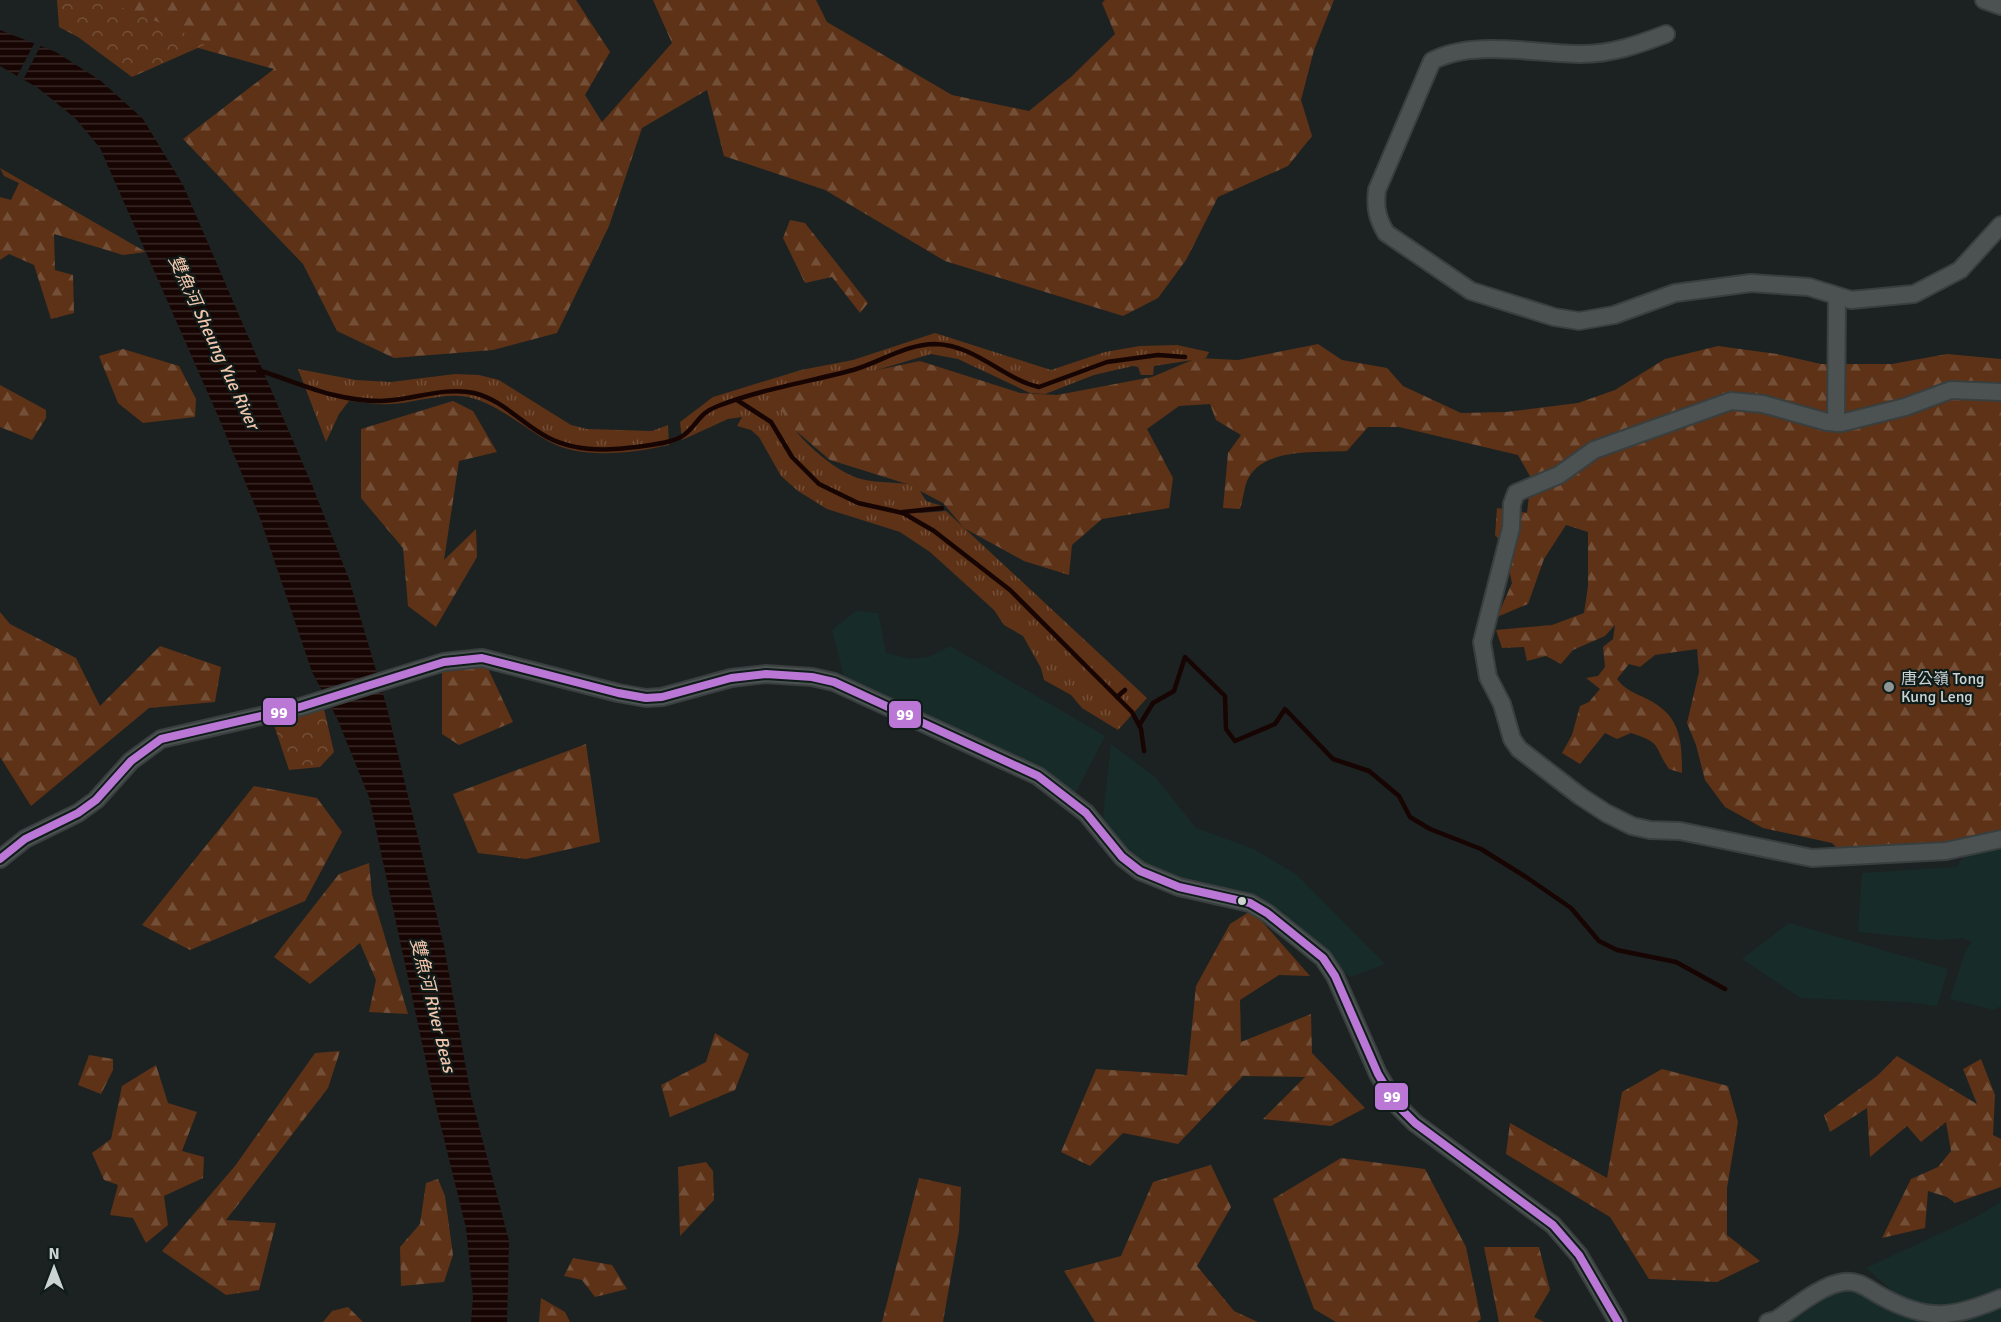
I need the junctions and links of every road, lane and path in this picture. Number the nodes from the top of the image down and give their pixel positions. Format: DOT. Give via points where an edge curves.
graph roads {
  1 [pos="1984,0"];
  2 [pos="2001,6"];
  3 [pos="1666,34"];
  4 [pos="2001,225"];
  5 [pos="1837,296"];
  6 [pos="2001,392"];
  7 [pos="1836,423"];
  8 [pos="2001,839"];
  9 [pos="0,859"];
  10 [pos="2001,1298"];
  11 [pos="1618,1322"];
  12 [pos="1768,1322"];
  1 -- 2 [label="street"];
  3 -- 5 [label="street" via="1619,51 1583,54 1469,49 1432,61 1377,190 1378,220 1386,233 1471,291 1554,317 1597,320 1675,293 1740,284 1809,286"];
  4 -- 5 [label="street" via="1972,259 1937,284 1914,294 1851,300"];
  5 -- 7 [label="street"];
  6 -- 7 [label="street" via="1951,390 1905,407"];
  7 -- 8 [label="street" via="1763,404 1731,401 1594,450 1559,475 1516,493 1482,642 1488,677 1502,704 1512,739 1580,796 1641,828 1680,831 1812,858 1946,851"];
  9 -- 11 [label="street" via="25,839 96,800 131,761 161,739 322,701 464,658 482,658 646,698 766,674 834,682 1038,776 1086,813 1122,857 1140,871 1179,887 1250,903 1268,913 1323,958 1396,1104 1415,1123 1553,1225 1579,1255"];
  10 -- 12 [label="street" via="1949,1317 1920,1316 1858,1282 1844,1282 1830,1285"];
}
